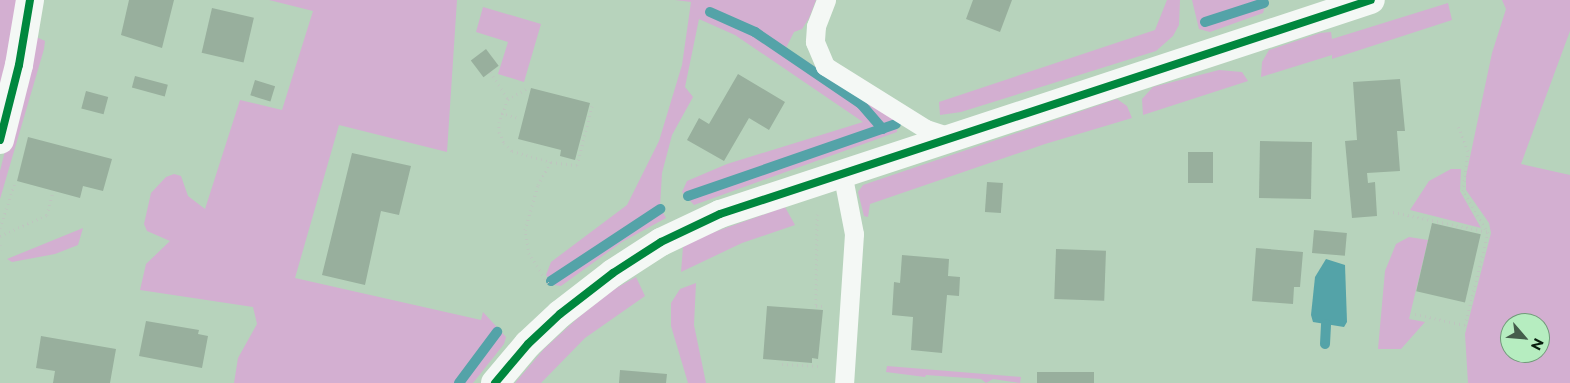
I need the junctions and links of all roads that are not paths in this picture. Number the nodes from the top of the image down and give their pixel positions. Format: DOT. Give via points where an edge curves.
graph roads {
  1 [pos="30,0"];
  2 [pos="826,0"];
  3 [pos="1371,0"];
  4 [pos="950,137"];
  5 [pos="0,140"];
  6 [pos="842,172"];
  7 [pos="495,383"];
  8 [pos="844,383"];
  1 -- 5 [label="street" via="20,65"];
  2 -- 4 [label="lane" via="816,26 815,42 824,66 926,129"];
  3 -- 4 [label="street"];
  4 -- 6 [label="street"];
  6 -- 7 [label="street" via="720,214 643,252 560,314 528,344"];
  6 -- 8 [label="lane" via="854,234"];
}
